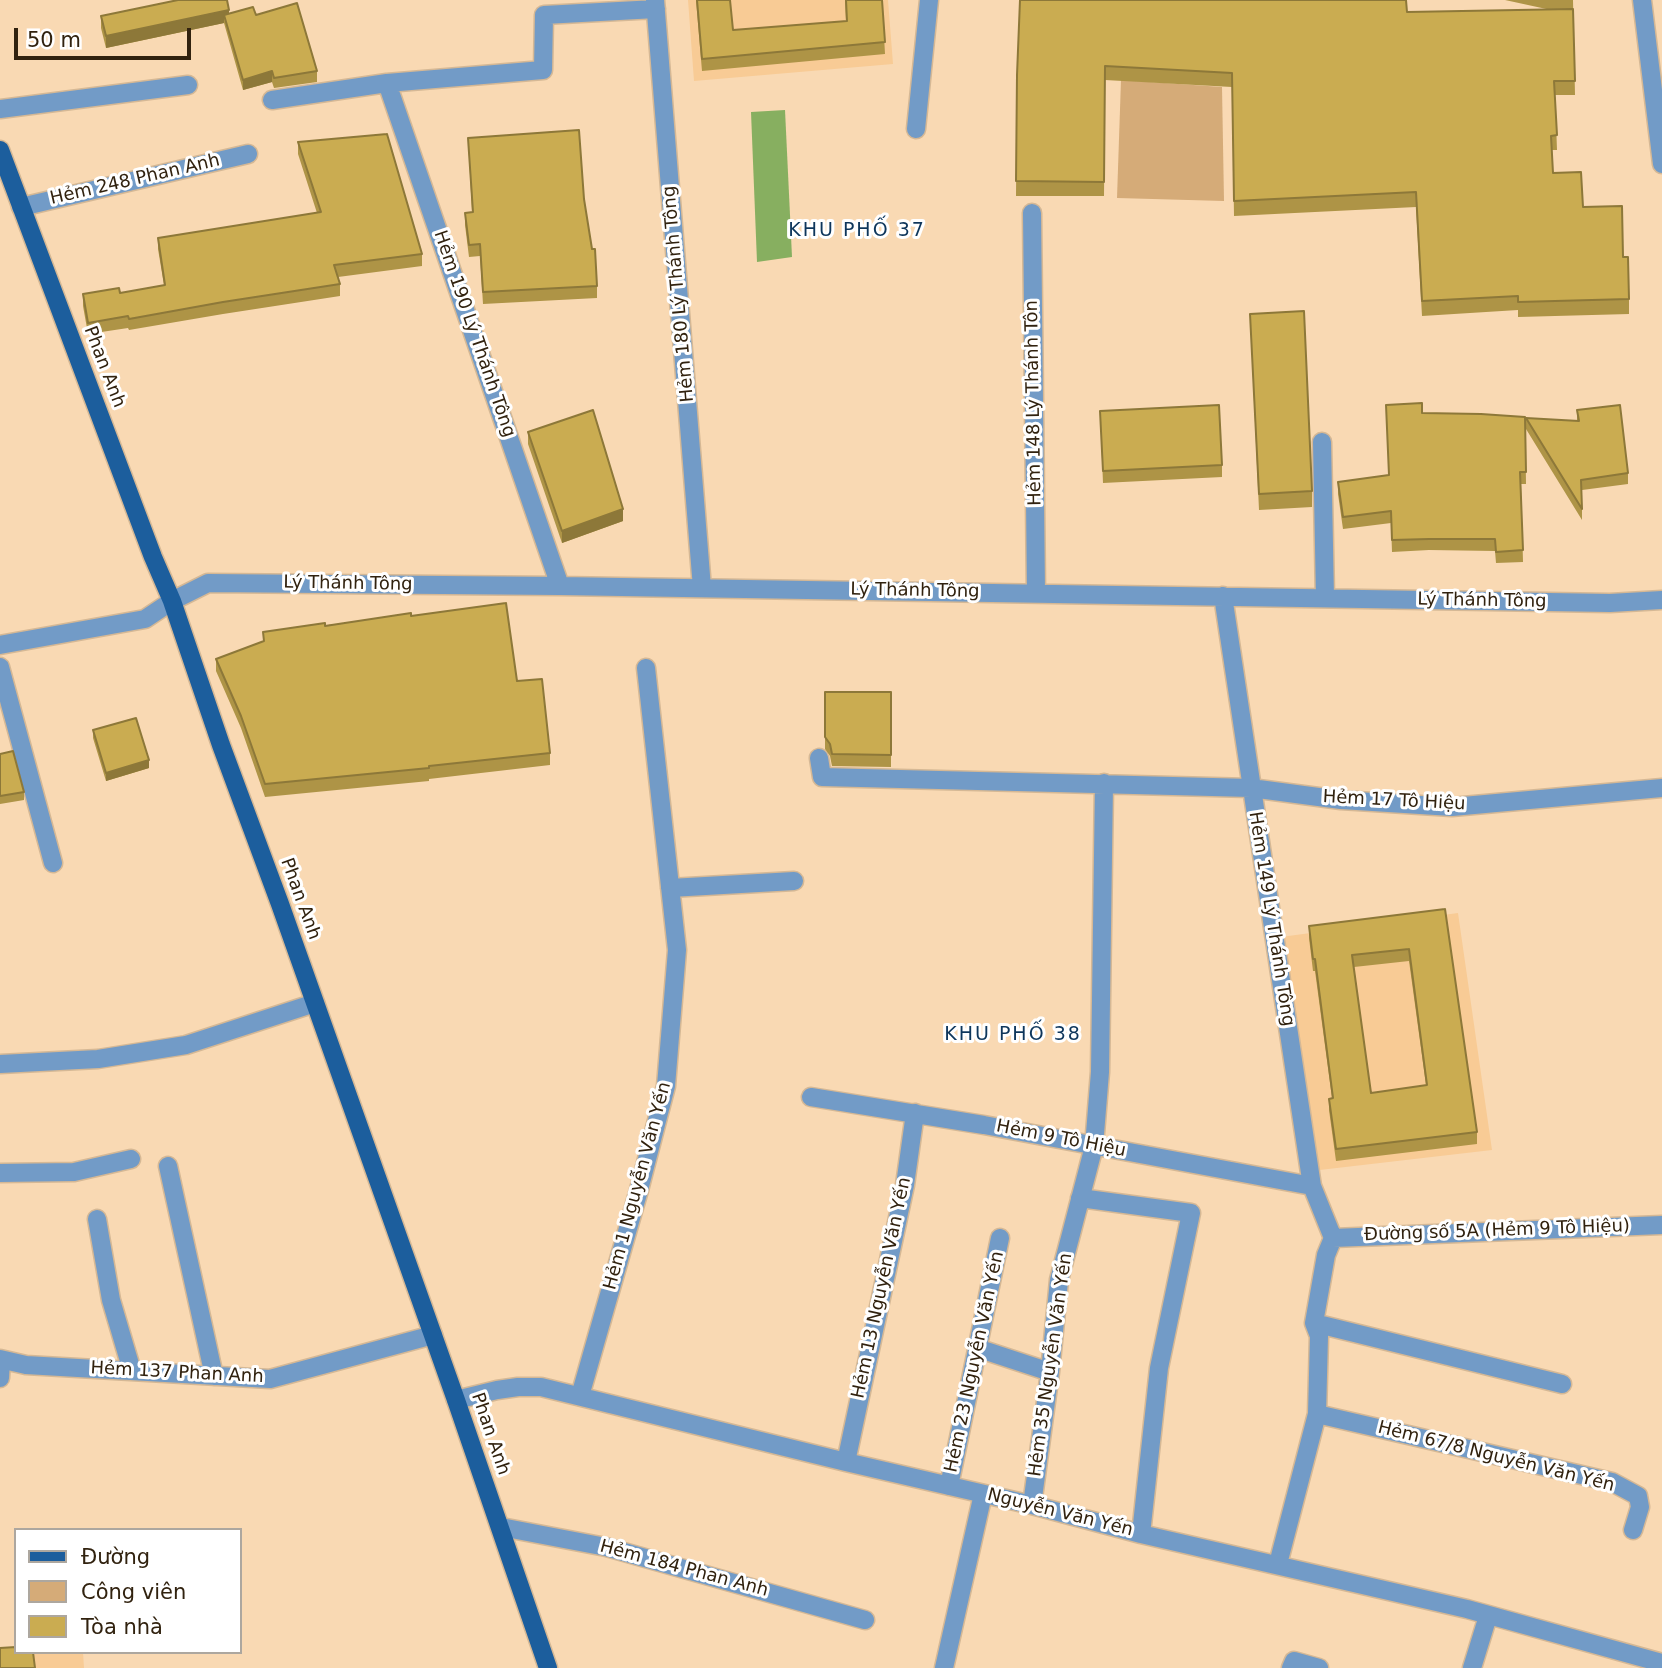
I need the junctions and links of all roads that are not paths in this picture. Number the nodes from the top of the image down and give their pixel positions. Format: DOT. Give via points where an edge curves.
graph roads {
  1 [pos="929,0"];
  2 [pos="1642,0"];
  3 [pos="655,4"];
  4 [pos="387,82"];
  5 [pos="188,85"];
  6 [pos="272,100"];
  7 [pos="0,110"];
  8 [pos="916,129"];
  9 [pos="0,150"];
  10 [pos="248,154"];
  11 [pos="1662,164"];
  12 [pos="22,207"];
  13 [pos="1032,213"];
  14 [pos="1322,442"];
  15 [pos="561,586"];
  16 [pos="702,588"];
  17 [pos="1036,593"];
  18 [pos="1223,596"];
  19 [pos="1325,598"];
  20 [pos="1662,600"];
  21 [pos="172,601"];
  22 [pos="0,645"];
  23 [pos="0,667"];
  24 [pos="646,668"];
  25 [pos="818,758"];
  26 [pos="1104,783"];
  27 [pos="1251,788"];
  28 [pos="1662,788"];
  29 [pos="53,863"];
  30 [pos="794,881"];
  31 [pos="670,888"];
  32 [pos="315,1003"];
  33 [pos="0,1064"];
  34 [pos="810,1097"];
  35 [pos="915,1113"];
  36 [pos="1094,1146"];
  37 [pos="131,1159"];
  38 [pos="167,1166"];
  39 [pos="0,1173"];
  40 [pos="1312,1186"];
  41 [pos="1080,1198"];
  42 [pos="97,1219"];
  43 [pos="1662,1225"];
  44 [pos="1000,1238"];
  45 [pos="1333,1238"];
  46 [pos="1314,1323"];
  47 [pos="433,1335"];
  48 [pos="977,1348"];
  49 [pos="1,1360"];
  50 [pos="132,1371"];
  51 [pos="1050,1372"];
  52 [pos="214,1376"];
  53 [pos="0,1378"];
  54 [pos="1562,1384"];
  55 [pos="580,1396"];
  56 [pos="457,1400"];
  57 [pos="1317,1414"];
  58 [pos="846,1462"];
  59 [pos="949,1486"];
  60 [pos="983,1494"];
  61 [pos="1032,1504"];
  62 [pos="501,1527"];
  63 [pos="1633,1530"];
  64 [pos="1141,1534"];
  65 [pos="1278,1564"];
  66 [pos="1488,1616"];
  67 [pos="865,1620"];
  68 [pos="1662,1663"];
  69 [pos="548,1668"];
  70 [pos="944,1668"];
  71 [pos="1291,1668"];
  72 [pos="1320,1668"];
  73 [pos="1472,1668"];
  1 -- 8 [label="street"];
  2 -- 11 [label="street"];
  3 -- 4 [label="street" via="544,15 543,70"];
  3 -- 16 [label="street, Hẻm 180 Lý Thánh Tông"];
  4 -- 6 [label="street"];
  4 -- 15 [label="street, Hẻm 190 Lý Thánh Tông"];
  5 -- 7 [label="street"];
  9 -- 12 [label="main road, Phan Anh"];
  10 -- 12 [label="street, Hẻm 248 Phan Anh"];
  12 -- 21 [label="main road, Phan Anh"];
  13 -- 17 [label="street, Hẻm 148 Lý Thánh Tôn"];
  14 -- 19 [label="street"];
  15 -- 16 [label="street, Lý Thánh Tông"];
  15 -- 21 [label="street, Lý Thánh Tông" via="208,583"];
  16 -- 17 [label="street, Lý Thánh Tông"];
  17 -- 18 [label="street, Lý Thánh Tông"];
  18 -- 19 [label="street, Lý Thánh Tông"];
  18 -- 27 [label="street, Hẻm 149 Lý Thánh Tông"];
  19 -- 20 [label="street, Lý Thánh Tông"];
  21 -- 22 [label="street, Lý Thánh Tông" via="145,619"];
  21 -- 32 [label="main road, Phan Anh"];
  23 -- 29 [label="street"];
  24 -- 31 [label="street, Hẻm 1 Nguyễn Văn Yến"];
  25 -- 26 [label="street, Hẻm 17 Tô Hiệu" via="822,776"];
  26 -- 27 [label="street, Hẻm 17 Tô Hiệu"];
  26 -- 36 [label="street, Hẻm 35 Nguyễn Văn Yến" via="1100,1072"];
  27 -- 28 [label="street, Hẻm 17 Tô Hiệu" via="1452,807"];
  27 -- 40 [label="street, Hẻm 149 Lý Thánh Tông"];
  30 -- 31 [label="street"];
  31 -- 55 [label="street, Hẻm 1 Nguyễn Văn Yến" via="677,950 666,1086"];
  32 -- 33 [label="street" via="186,1045 98,1059"];
  32 -- 47 [label="main road, Phan Anh"];
  34 -- 35 [label="street, Hẻm 9 Tô Hiệu"];
  35 -- 36 [label="street, Hẻm 9 Tô Hiệu"];
  35 -- 58 [label="street, Hẻm 13 Nguyễn Văn Yến" via="905,1185"];
  36 -- 40 [label="street, Hẻm 9 Tô Hiệu"];
  36 -- 41 [label="street, Hẻm 35 Nguyễn Văn Yến"];
  37 -- 39 [label="street" via="74,1172"];
  38 -- 52 [label="street"];
  40 -- 45 [label="street, Hẻm 149 Lý Thánh Tông"];
  41 -- 51 [label="street, Hẻm 35 Nguyễn Văn Yến" via="1059,1280"];
  41 -- 64 [label="street" via="1191,1213 1159,1368"];
  42 -- 50 [label="street" via="111,1300"];
  43 -- 45 [label="street, Đường số 5A (Hẻm 9 Tô Hiệu)"];
  44 -- 48 [label="street, Hẻm 23 Nguyễn Văn Yến"];
  45 -- 46 [label="street"];
  46 -- 54 [label="street"];
  46 -- 57 [label="street" via="1319,1336"];
  47 -- 52 [label="street, Hẻm 137 Phan Anh" via="270,1379"];
  47 -- 56 [label="main road, Phan Anh"];
  48 -- 51 [label="street"];
  48 -- 59 [label="street, Hẻm 23 Nguyễn Văn Yến"];
  49 -- 50 [label="street, Hẻm 137 Phan Anh"];
  49 -- 53 [label="street"];
  50 -- 52 [label="street, Hẻm 137 Phan Anh"];
  51 -- 61 [label="street, Hẻm 35 Nguyễn Văn Yến"];
  55 -- 56 [label="street, Nguyễn Văn Yến" via="518,1387"];
  55 -- 58 [label="street, Nguyễn Văn Yến"];
  56 -- 62 [label="main road, Phan Anh"];
  57 -- 63 [label="street, Hẻm 67/8 Nguyễn Văn Yến" via="1612,1482 1638,1496 1640,1507"];
  57 -- 65 [label="street"];
  58 -- 59 [label="street, Nguyễn Văn Yến"];
  59 -- 60 [label="street, Nguyễn Văn Yến"];
  60 -- 61 [label="street, Nguyễn Văn Yến"];
  60 -- 70 [label="street"];
  61 -- 64 [label="street, Nguyễn Văn Yến"];
  62 -- 67 [label="street, Hẻm 184 Phan Anh" via="606,1547"];
  62 -- 69 [label="main road, Phan Anh"];
  64 -- 65 [label="street, Nguyễn Văn Yến"];
  65 -- 66 [label="street, Nguyễn Văn Yến"];
  66 -- 68 [label="street, Nguyễn Văn Yến"];
  66 -- 73 [label="street"];
  71 -- 72 [label="street" via="1294,1661"];
}
